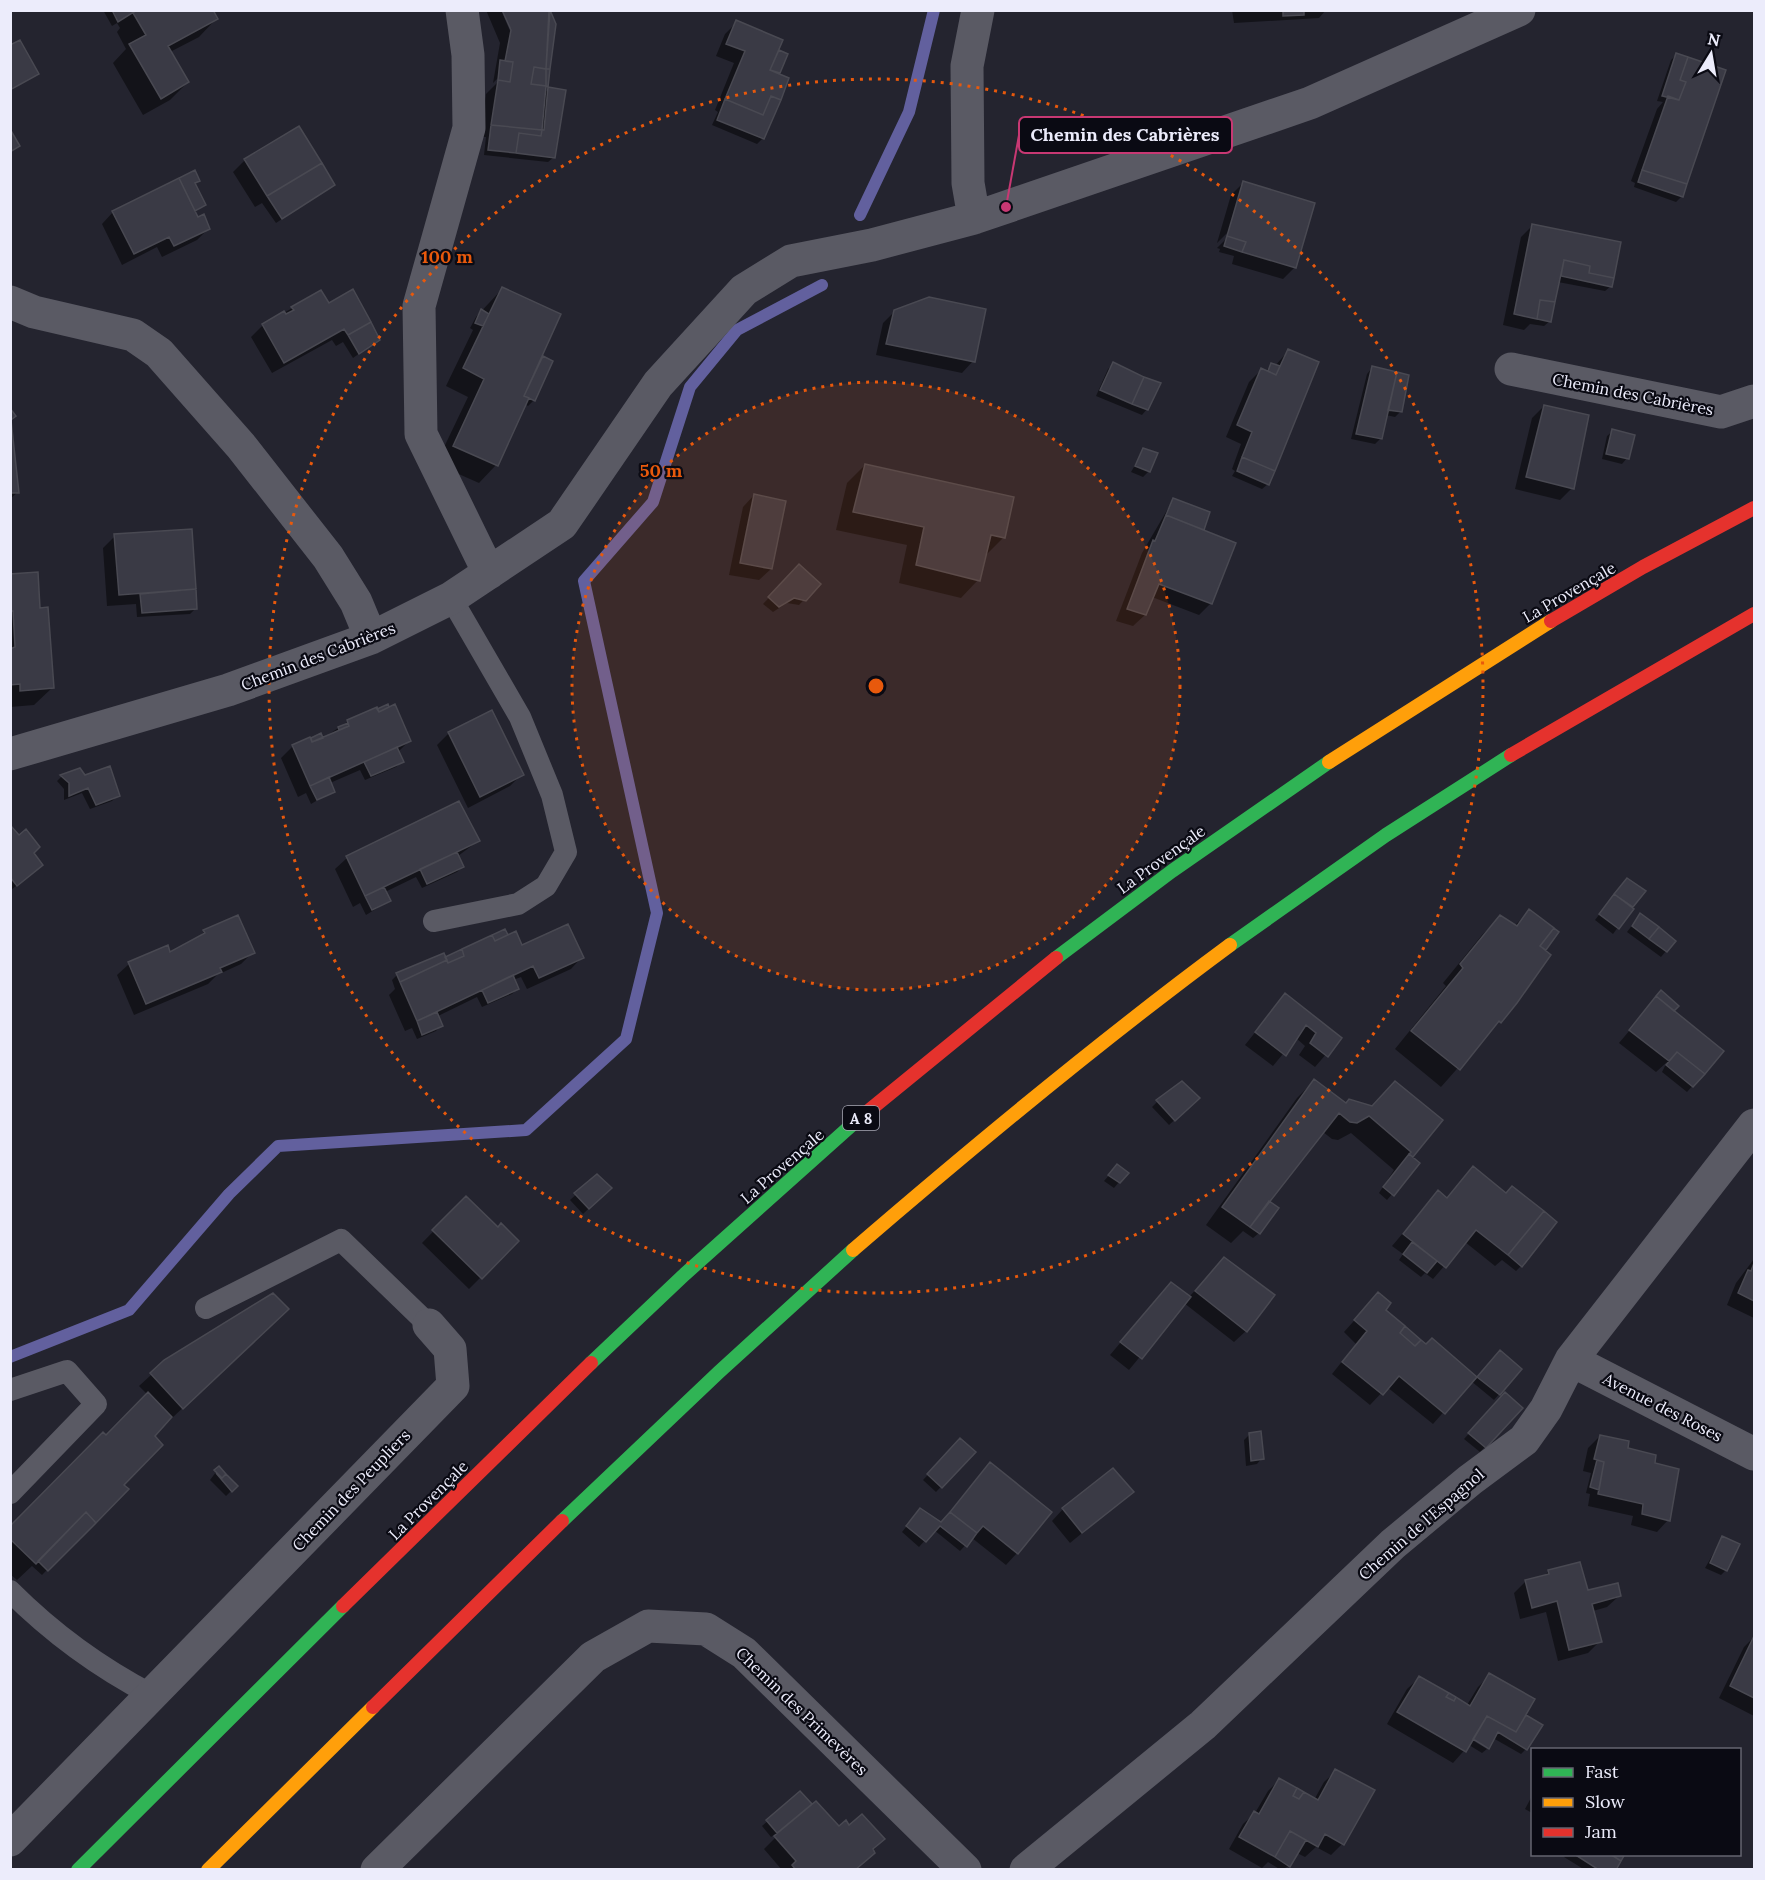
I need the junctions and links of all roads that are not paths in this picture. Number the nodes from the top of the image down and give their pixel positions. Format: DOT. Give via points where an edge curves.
graph roads {
  1 [pos="462,10"];
  2 [pos="978,10"];
  3 [pos="1518,10"];
  4 [pos="974,218"];
  5 [pos="10,302"];
  6 [pos="1511,369"];
  7 [pos="1755,401"];
  8 [pos="1755,508"];
  9 [pos="489,573"];
  10 [pos="451,598"];
  11 [pos="1755,614"];
  12 [pos="371,638"];
  13 [pos="10,754"];
  14 [pos="434,921"];
  15 [pos="1755,1125"];
  16 [pos="206,1308"];
  17 [pos="429,1325"];
  18 [pos="1571,1360"];
  19 [pos="10,1390"];
  20 [pos="1755,1454"];
  21 [pos="10,1492"];
  22 [pos="10,1591"];
  23 [pos="152,1695"];
  24 [pos="10,1840"];
  25 [pos="78,1869"];
  26 [pos="208,1869"];
  27 [pos="377,1869"];
  28 [pos="965,1869"];
  29 [pos="1026,1869"];
  1 -- 9 [label="street" via="468,55 469,128 419,306 421,434"];
  2 -- 4 [label="street" via="967,66 968,183"];
  3 -- 4 [label="street, Chemin des Cabrières" via="1310,103"];
  4 -- 9 [label="street, Chemin des Cabrières" via="791,261 744,290 658,384 562,525"];
  5 -- 12 [label="street" via="34,312 133,335 159,353 241,446 327,556 356,602"];
  6 -- 7 [label="street, Chemin des Cabrières" via="1720,412"];
  8 -- 25 [label="highway, La Provençale / A 8" via="1574,606 1372,731 1210,843 1063,952 898,1085 720,1242 530,1422"];
  9 -- 10 [label="street, Chemin des Cabrières"];
  10 -- 12 [label="street, Chemin des Cabrières"];
  10 -- 14 [label="lane" via="520,717 552,795 566,852 546,886 518,904"];
  11 -- 26 [label="highway" via="1620,688 1268,915 989,1134 797,1300 604,1479"];
  12 -- 13 [label="street, Chemin des Cabrières" via="228,690"];
  15 -- 18 [label="street, Chemin de l'Espagnol"];
  16 -- 17 [label="lane, Chemin des Peupliers" via="342,1240"];
  17 -- 23 [label="street, Chemin des Peupliers" via="450,1349 453,1386"];
  18 -- 20 [label="street, Avenue des Roses"];
  18 -- 29 [label="street, Chemin de l'Espagnol" via="1524,1440 1393,1544 1203,1725"];
  19 -- 21 [label="lane" via="67,1371 96,1404"];
  22 -- 23 [label="lane" via="40,1620 106,1669"];
  23 -- 24 [label="street, Chemin des Peupliers"];
  27 -- 28 [label="street, Chemin des Primevères" via="593,1657 648,1626 706,1629 744,1653"];
}
